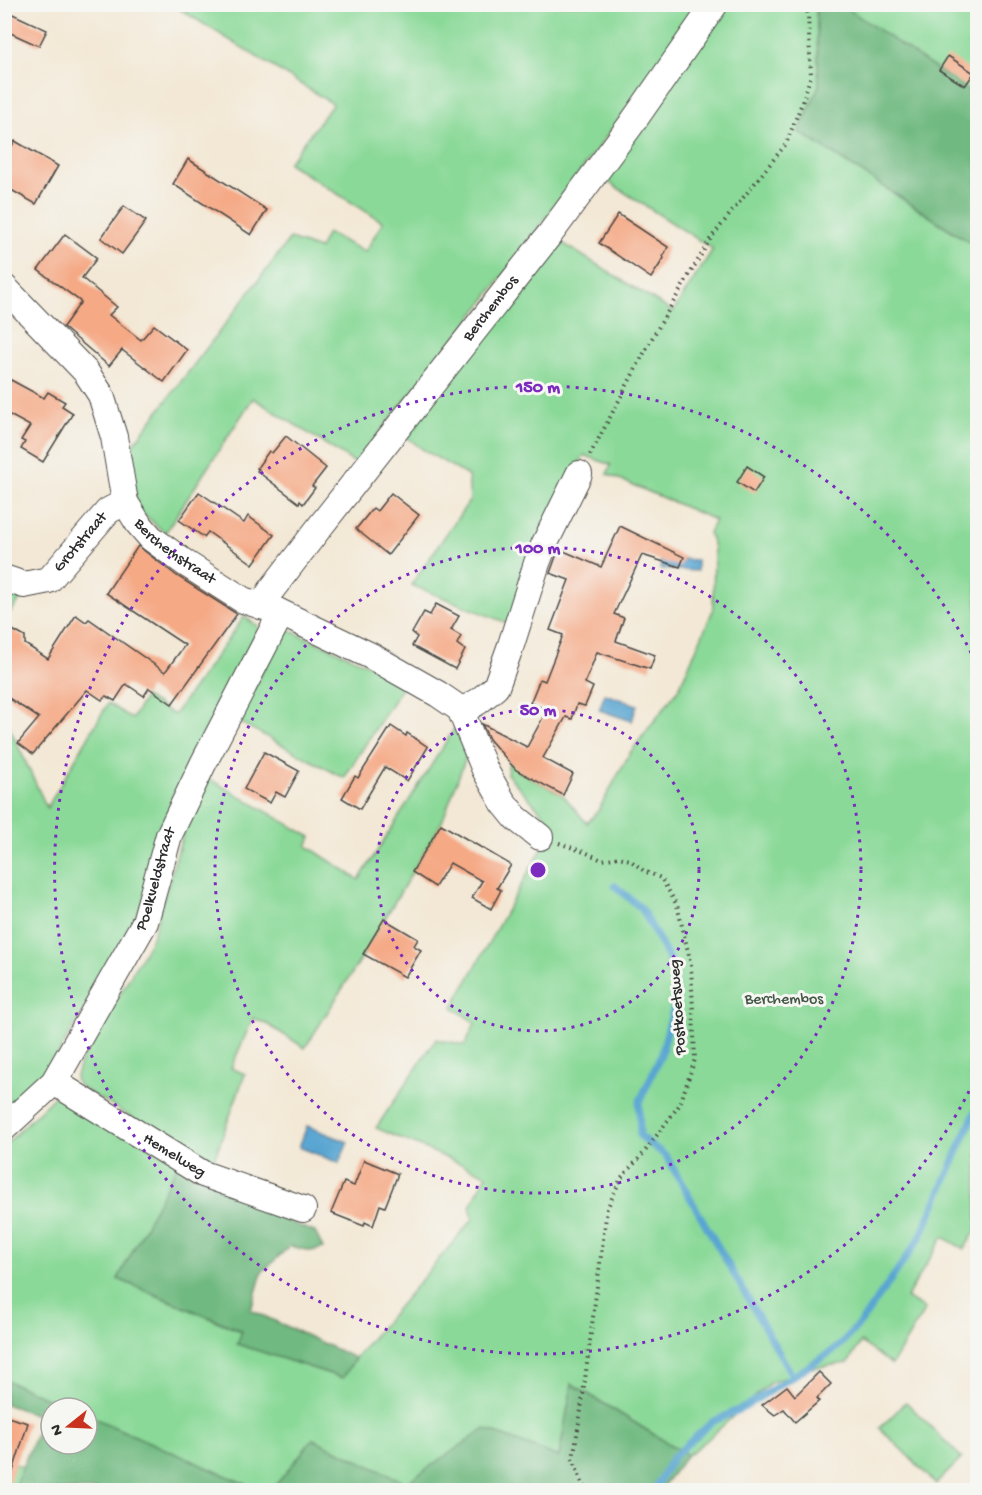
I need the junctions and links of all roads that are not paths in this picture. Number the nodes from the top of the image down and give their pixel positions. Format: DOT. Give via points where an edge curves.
graph roads {
  1 [pos="715,4"];
  2 [pos="4,287"];
  3 [pos="579,474"];
  4 [pos="124,502"];
  5 [pos="4,578"];
  6 [pos="269,609"];
  7 [pos="460,709"];
  8 [pos="540,837"];
  9 [pos="54,1082"];
  10 [pos="4,1128"];
  11 [pos="303,1209"];
  1 -- 6 [label="street, Berchembos" via="550,234 272,589"];
  2 -- 4 [label="street, Berchemstraat" via="86,372 102,395 114,437"];
  3 -- 7 [label="street" via="544,545 496,687"];
  4 -- 5 [label="street, Grotstraat" via="108,511 49,580 24,585"];
  4 -- 6 [label="street, Berchemstraat" via="151,538 228,591"];
  6 -- 7 [label="street, Berchemstraat" via="370,656"];
  6 -- 9 [label="street, Poelkveldstraat" via="275,625 169,835 145,922"];
  7 -- 8 [label="street" via="503,802"];
  9 -- 10 [label="street, Poelkveldstraat"];
  9 -- 11 [label="street, Hemelweg" via="203,1174"];
}
